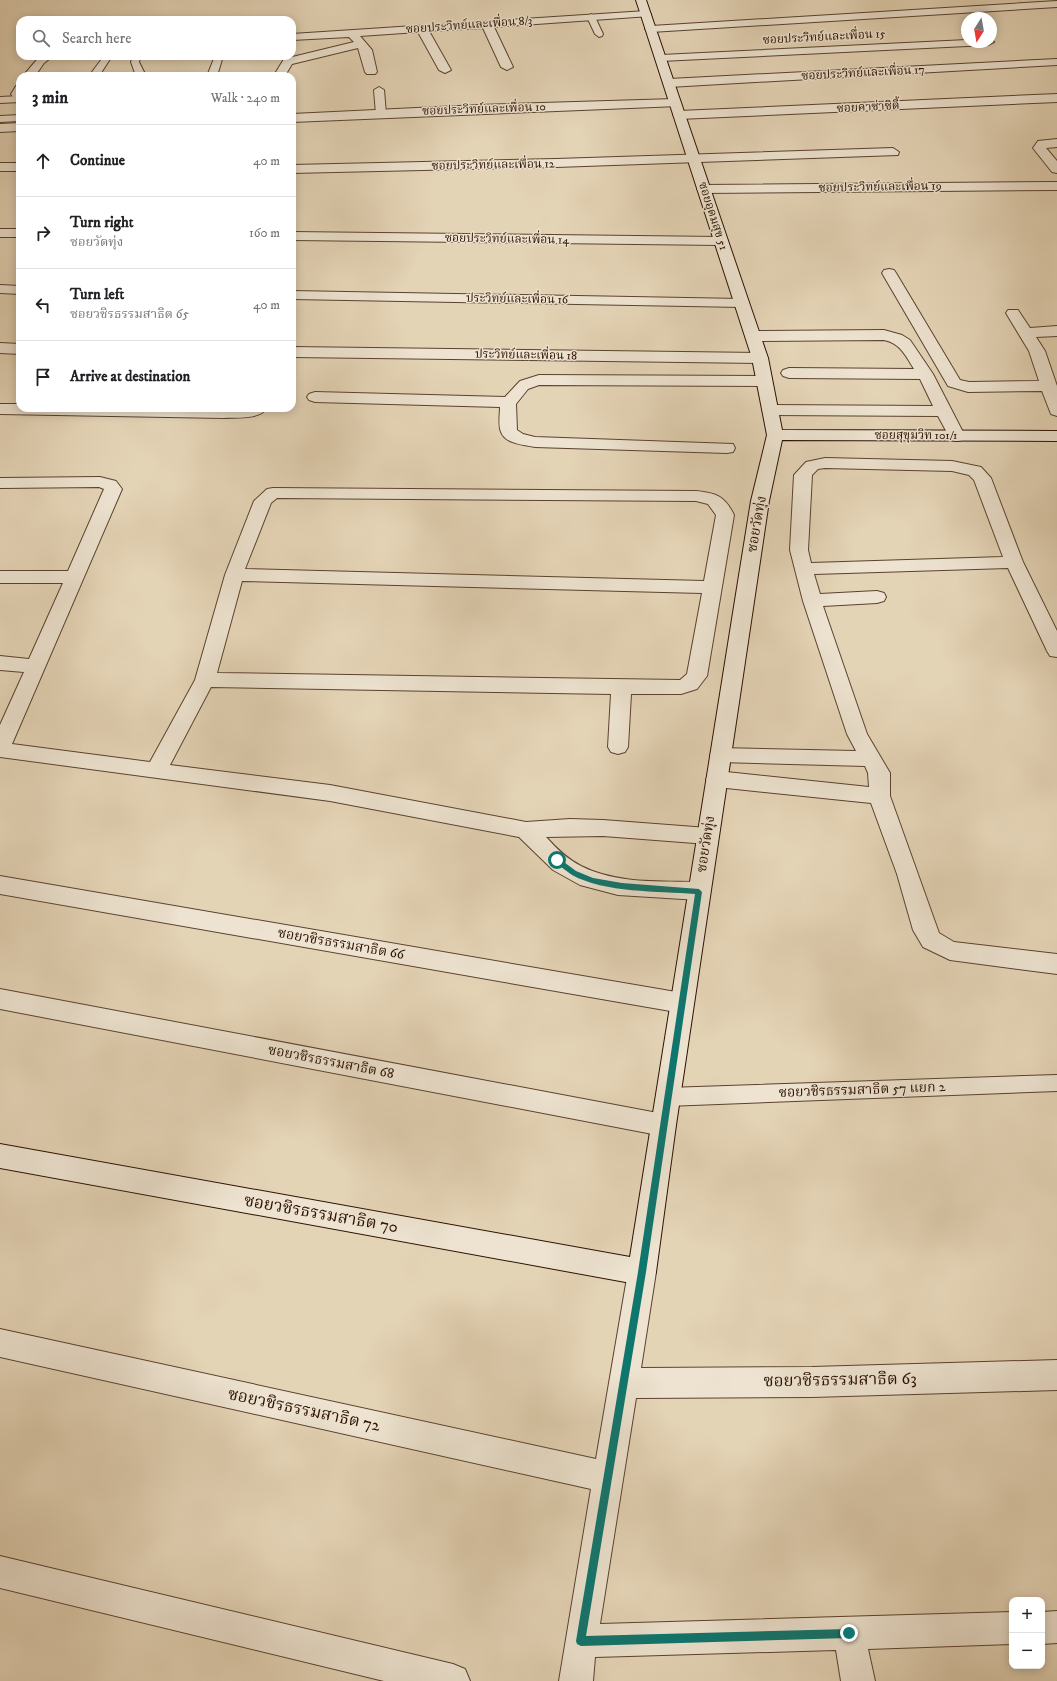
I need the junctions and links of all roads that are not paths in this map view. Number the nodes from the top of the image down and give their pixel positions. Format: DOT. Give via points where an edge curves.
graph roads {
  1 [pos="641,0"];
  2 [pos="1057,4"];
  3 [pos="646,14"];
  4 [pos="591,17"];
  5 [pos="487,24"];
  6 [pos="422,29"];
  7 [pos="651,29"];
  8 [pos="353,33"];
  9 [pos="600,34"];
  10 [pos="296,37"];
  11 [pos="961,43"];
  12 [pos="361,44"];
  13 [pos="660,58"];
  14 [pos="41,60"];
  15 [pos="105,60"];
  16 [pos="136,60"];
  17 [pos="218,60"];
  18 [pos="1057,62"];
  19 [pos="507,67"];
  20 [pos="445,70"];
  21 [pos="32,72"];
  22 [pos="97,72"];
  23 [pos="139,72"];
  24 [pos="213,72"];
  25 [pos="282,72"];
  26 [pos="371,72"];
  27 [pos="669,84"];
  28 [pos="379,90"];
  29 [pos="16,95"];
  30 [pos="1057,98"];
  31 [pos="0,100"];
  32 [pos="677,109"];
  33 [pos="381,114"];
  34 [pos="16,118"];
  35 [pos="296,118"];
  36 [pos="0,119"];
  37 [pos="16,127"];
  38 [pos="0,128"];
  39 [pos="1057,143"];
  40 [pos="893,152"];
  41 [pos="694,158"];
  42 [pos="0,167"];
  43 [pos="16,167"];
  44 [pos="296,169"];
  45 [pos="1057,169"];
  46 [pos="1057,186"];
  47 [pos="704,189"];
  48 [pos="0,233"];
  49 [pos="16,233"];
  50 [pos="296,236"];
  51 [pos="721,242"];
  52 [pos="889,273"];
  53 [pos="0,289"];
  54 [pos="16,290"];
  55 [pos="296,295"];
  56 [pos="742,303"];
  57 [pos="1013,312"];
  58 [pos="1057,331"];
  59 [pos="1026,333"];
  60 [pos="753,336"];
  61 [pos="0,348"];
  62 [pos="16,349"];
  63 [pos="296,352"];
  64 [pos="760,358"];
  65 [pos="789,373"];
  66 [pos="925,374"];
  67 [pos="764,381"];
  68 [pos="1049,386"];
  69 [pos="315,396"];
  70 [pos="508,402"];
  71 [pos="0,410"];
  72 [pos="16,410"];
  73 [pos="770,410"];
  74 [pos="944,410"];
  75 [pos="1057,411"];
  76 [pos="149,412"];
  77 [pos="248,412"];
  78 [pos="775,435"];
  79 [pos="957,436"];
  80 [pos="1057,436"];
  81 [pos="727,448"];
  82 [pos="0,482"];
  83 [pos="1014,562"];
  84 [pos="803,569"];
  85 [pos="234,574"];
  86 [pos="0,577"];
  87 [pos="74,577"];
  88 [pos="711,587"];
  89 [pos="877,597"];
  90 [pos="812,601"];
  91 [pos="1057,651"];
  92 [pos="0,663"];
  93 [pos="37,666"];
  94 [pos="205,680"];
  95 [pos="621,687"];
  96 [pos="618,747"];
  97 [pos="0,749"];
  98 [pos="720,755"];
  99 [pos="871,759"];
  100 [pos="156,771"];
  101 [pos="717,779"];
  102 [pos="879,796"];
  103 [pos="526,830"];
  104 [pos="708,836"];
  105 [pos="0,885"];
  106 [pos="699,892"];
  107 [pos="1057,964"];
  108 [pos="0,999"];
  109 [pos="682,1003"];
  110 [pos="1057,1083"];
  111 [pos="667,1097"];
  112 [pos="663,1125"];
  113 [pos="0,1156"];
  114 [pos="642,1272"];
  115 [pos="0,1344"];
  116 [pos="1057,1375"];
  117 [pos="623,1383"];
  118 [pos="608,1477"];
  119 [pos="0,1572"];
  120 [pos="1057,1627"];
  121 [pos="1009,1628"];
  122 [pos="1045,1628"];
  123 [pos="849,1633"];
  124 [pos="581,1641"];
  125 [pos="453,1681"];
  126 [pos="576,1681"];
  127 [pos="858,1681"];
  1 -- 3 [label="street, ซอยอุดมสุข 51"];
  2 -- 7 [label="street"];
  3 -- 4 [label="street, ซอยประวิทย์และเพื่อน 8/3"];
  3 -- 7 [label="street, ซอยอุดมสุข 51"];
  4 -- 5 [label="street, ซอยประวิทย์และเพื่อน 8/3"];
  4 -- 9 [label="lane"];
  5 -- 6 [label="street, ซอยประวิทย์และเพื่อน 8/3"];
  5 -- 19 [label="street"];
  6 -- 8 [label="street, ซอยประวิทย์และเพื่อน 8/3"];
  6 -- 20 [label="street" via="427,41 439,55"];
  7 -- 13 [label="street, ซอยอุดมสุข 51"];
  8 -- 10 [label="street, ซอยประวิทย์และเพื่อน 8/3"];
  8 -- 12 [label="street"];
  11 -- 13 [label="street, ซอยประวิทย์และเพื่อน 15"];
  12 -- 25 [label="street" via="288,62"];
  12 -- 26 [label="street" via="366,50"];
  13 -- 27 [label="street, ซอยอุดมสุข 51"];
  14 -- 21 [label="street"];
  15 -- 22 [label="lane"];
  16 -- 23 [label="lane"];
  17 -- 24 [label="lane"];
  18 -- 27 [label="street, ซอยประวิทย์และเพื่อน 17"];
  27 -- 32 [label="street, ซอยอุดมสุข 51"];
  28 -- 33 [label="lane"];
  29 -- 31 [label="lane"];
  30 -- 32 [label="street, ซอยคาซ่าซิตี้"];
  32 -- 33 [label="street, ซอยประวิทย์และเพื่อน 10" via="479,109"];
  32 -- 41 [label="street, ซอยอุดมสุข 51"];
  33 -- 35 [label="street, ซอยประวิทย์และเพื่อน 10"];
  34 -- 36 [label="lane"];
  37 -- 38 [label="street"];
  39 -- 45 [label="street" via="1042,144 1039,148"];
  40 -- 41 [label="street, ซอยประวิทย์และเพื่อน 12"];
  41 -- 44 [label="street, ซอยประวิทย์และเพื่อน 12"];
  41 -- 47 [label="street, ซอยอุดมสุข 51"];
  42 -- 43 [label="street"];
  46 -- 47 [label="street, ซอยประวิทย์และเพื่อน 19"];
  47 -- 51 [label="street, ซอยอุดมสุข 51"];
  48 -- 49 [label="street"];
  50 -- 51 [label="street, ซอยประวิทย์และเพื่อน 14"];
  51 -- 56 [label="street, ซอยอุดมสุข 51"];
  52 -- 68 [label="street" via="954,383 968,387"];
  53 -- 54 [label="street"];
  55 -- 56 [label="street, ประวิทย์และเพื่อน 16"];
  56 -- 60 [label="street, ซอยอุดมสุข 51"];
  57 -- 59 [label="street"];
  58 -- 59 [label="street"];
  59 -- 68 [label="street" via="1037,351"];
  60 -- 64 [label="street, ซอยอุดมสุข 51"];
  60 -- 66 [label="street" via="884,335 905,343"];
  61 -- 62 [label="street"];
  63 -- 64 [label="street, ประวิทย์และเพื่อน 18"];
  64 -- 67 [label="street, ซอยอุดมสุข 51"];
  65 -- 66 [label="street"];
  66 -- 74 [label="street"];
  67 -- 70 [label="street" via="539,380 528,382 519,388"];
  67 -- 73 [label="street, ซอยอุดมสุข 51"];
  68 -- 75 [label="street"];
  69 -- 70 [label="street"];
  70 -- 81 [label="street" via="509,432 517,438 535,442"];
  71 -- 72 [label="street"];
  73 -- 74 [label="street"];
  73 -- 78 [label="street, ซอยอุดมสุข 51"];
  74 -- 79 [label="street"];
  76 -- 77 [label="street"];
  78 -- 79 [label="street, ซอยสุขุมวิท 101/1"];
  78 -- 98 [label="street, ซอยวัดทุ่ง" via="760,501"];
  79 -- 80 [label="street, ซอยสุขุมวิท 101/1"];
  82 -- 87 [label="street" via="100,482 110,485 113,489"];
  83 -- 84 [label="street"];
  83 -- 84 [label="street" via="982,478 975,471 952,466 825,463 815,464 803,475 799,550"];
  83 -- 91 [label="street"];
  84 -- 90 [label="street"];
  85 -- 88 [label="street"];
  85 -- 88 [label="street" via="263,501 274,493 696,496 712,498 725,515"];
  85 -- 94 [label="street"];
  86 -- 87 [label="street"];
  87 -- 93 [label="street"];
  88 -- 95 [label="street" via="695,680 681,687"];
  89 -- 90 [label="street"];
  90 -- 99 [label="street" via="857,734"];
  92 -- 93 [label="street"];
  93 -- 97 [label="street"];
  94 -- 95 [label="street"];
  94 -- 100 [label="street"];
  95 -- 96 [label="street"];
  97 -- 100 [label="street"];
  98 -- 99 [label="street"];
  98 -- 101 [label="street, ซอยวัดทุ่ง"];
  99 -- 102 [label="street" via="879,773"];
  100 -- 103 [label="street" via="330,793"];
  101 -- 102 [label="street"];
  101 -- 104 [label="street, ซอยวัดทุ่ง"];
  102 -- 107 [label="street" via="908,874 925,930 931,940 950,950"];
  103 -- 104 [label="street" via="603,828"];
  103 -- 106 [label="street" via="574,873 593,880 622,886"];
  104 -- 106 [label="street, ซอยวัดทุ่ง"];
  105 -- 109 [label="street, ซอยวชิรธรรมสาธิต 66"];
  106 -- 109 [label="street, ซอยวัดทุ่ง"];
  108 -- 112 [label="street, ซอยวชิรธรรมสาธิต 68"];
  109 -- 111 [label="street, ซอยวัดทุ่ง"];
  110 -- 111 [label="lane, ซอยวชิรธรรมสาธิต 57 แยก 2"];
  111 -- 112 [label="street, ซอยวัดทุ่ง"];
  112 -- 114 [label="street, ซอยวัดทุ่ง"];
  113 -- 114 [label="street, ซอยวชิรธรรมสาธิต 70"];
  114 -- 117 [label="street, ซอยวัดทุ่ง"];
  115 -- 118 [label="street, ซอยวชิรธรรมสาธิต 72"];
  116 -- 117 [label="street, ซอยวชิรธรรมสาธิต 63" via="812,1382"];
  117 -- 118 [label="street, ซอยวัดทุ่ง"];
  118 -- 124 [label="street, ซอยวัดทุ่ง"];
  119 -- 125 [label="street"];
  120 -- 122 [label="street"];
  121 -- 123 [label="street"];
  123 -- 124 [label="street"];
  123 -- 127 [label="street"];
  124 -- 126 [label="street, ซอยวัดทุ่ง"];
}
